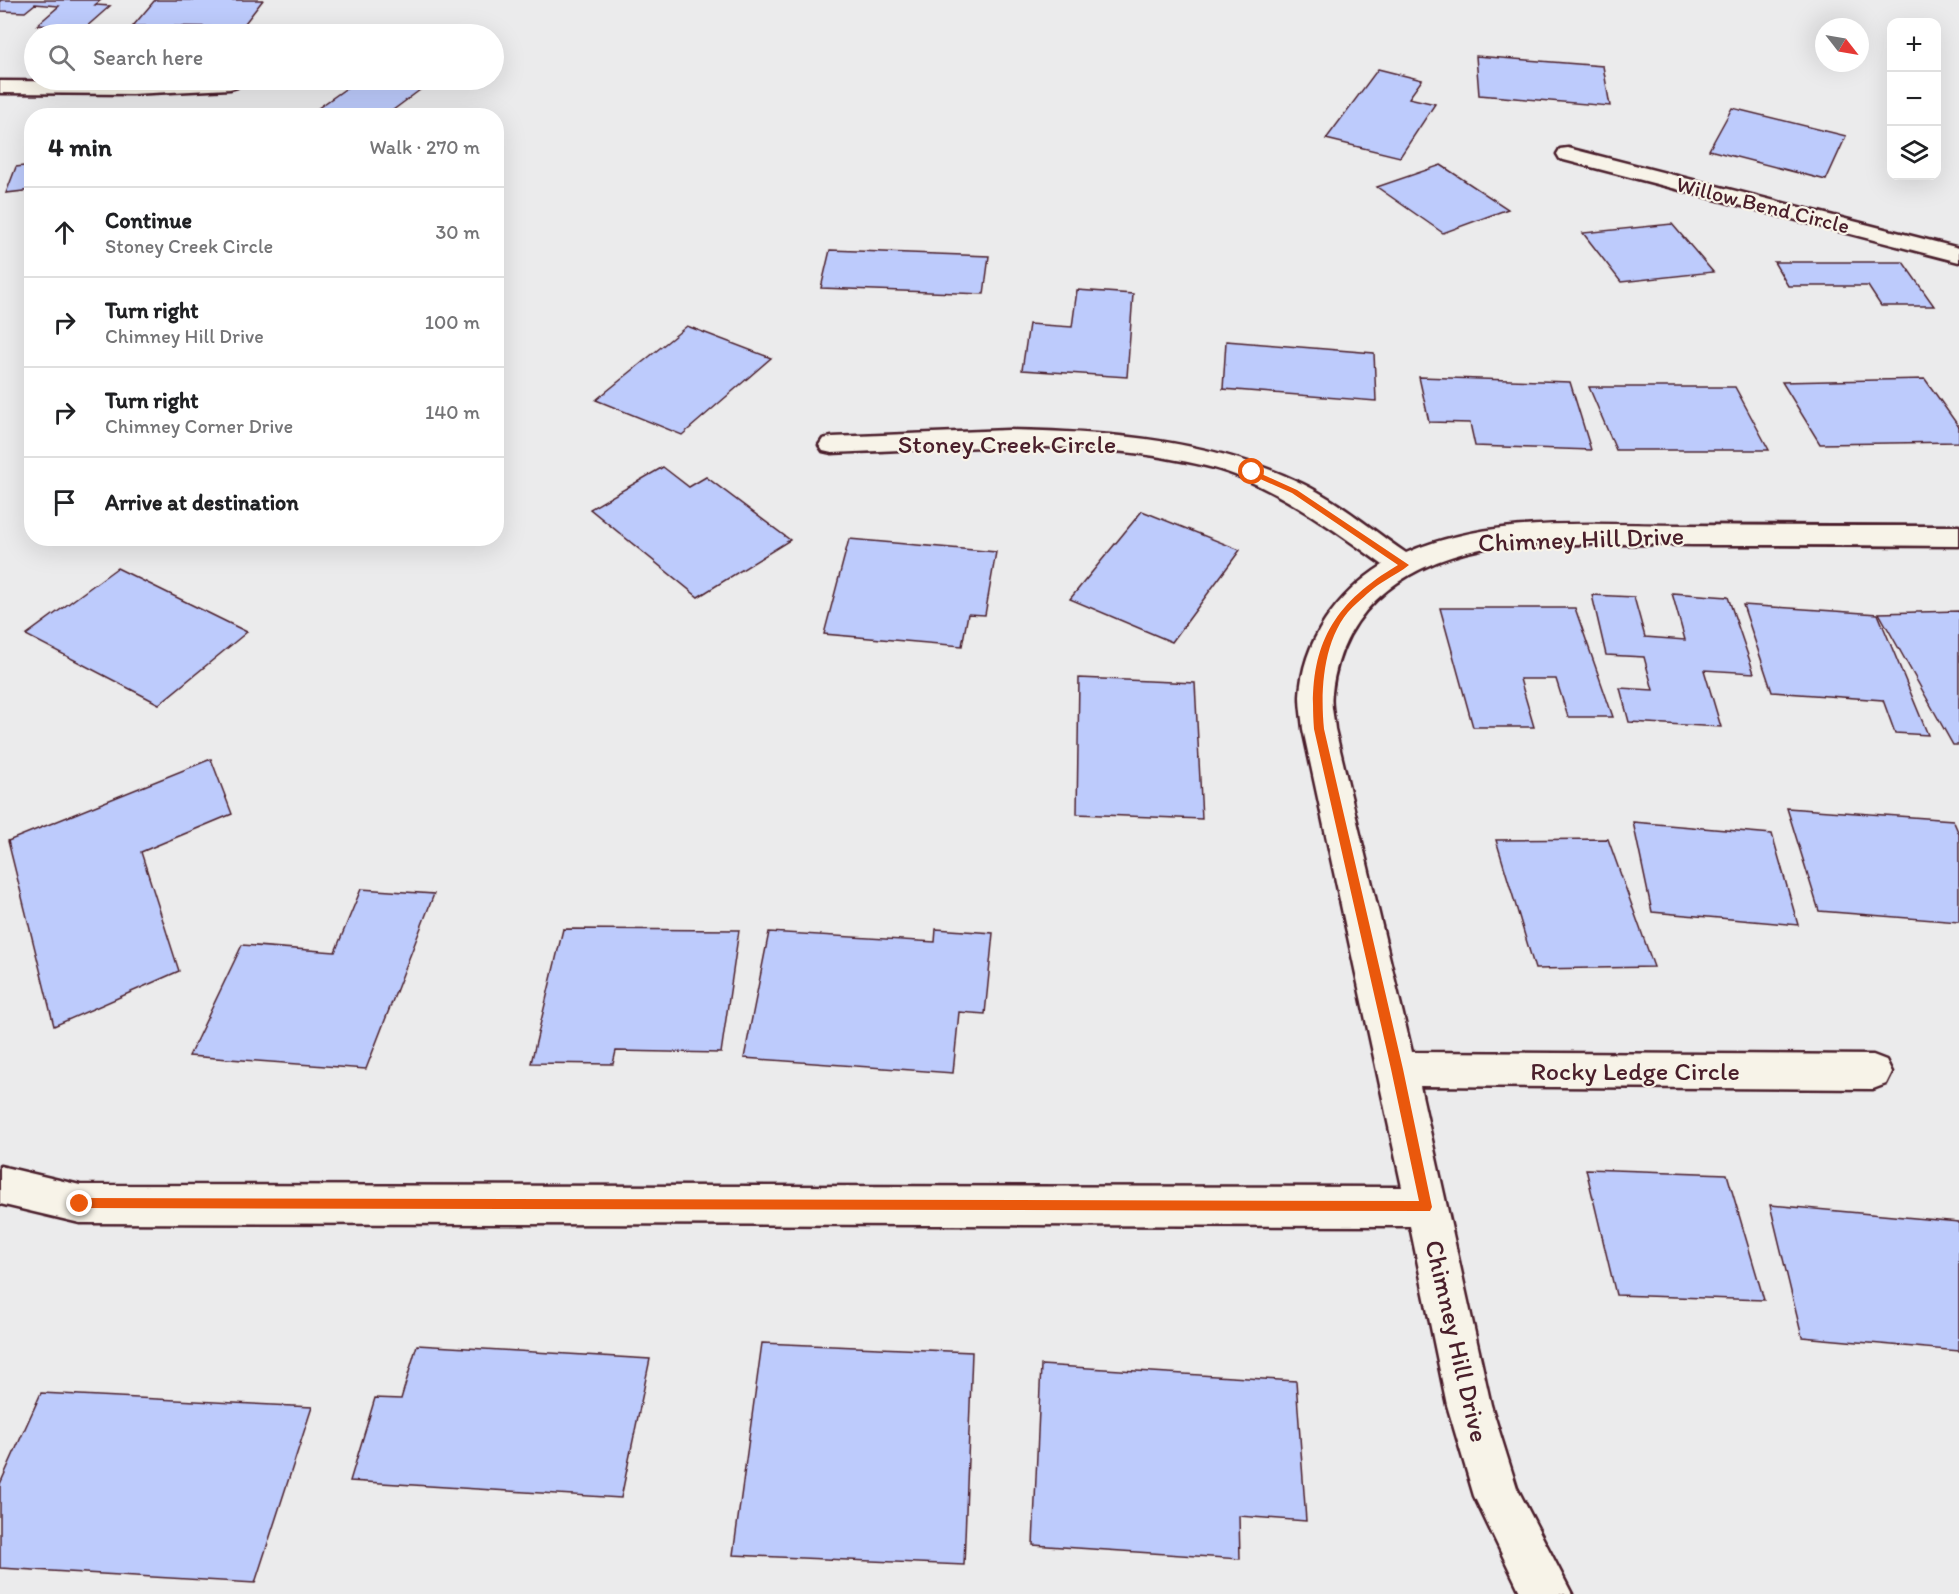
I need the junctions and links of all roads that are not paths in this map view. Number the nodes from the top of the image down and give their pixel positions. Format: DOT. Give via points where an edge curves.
graph roads {
  1 [pos="0,87"];
  2 [pos="24,87"];
  3 [pos="1568,154"];
  4 [pos="1959,255"];
  5 [pos="832,445"];
  6 [pos="1959,536"];
  7 [pos="1404,565"];
  8 [pos="1397,1069"];
  9 [pos="1873,1072"];
  10 [pos="0,1185"];
  11 [pos="1426,1207"];
  12 [pos="1548,1594"];
  1 -- 2 [label="street"];
  3 -- 4 [label="street, Willow Bend Circle"];
  5 -- 7 [label="street, Stoney Creek Circle" via="1050,439 1149,446 1252,472 1294,491"];
  6 -- 7 [label="street, Chimney Hill Drive" via="1498,537 1446,548"];
  7 -- 8 [label="street, Chimney Hill Drive" via="1351,603 1333,629 1316,694 1319,729"];
  8 -- 9 [label="street, Rocky Ledge Circle"];
  8 -- 11 [label="street, Chimney Hill Drive"];
  10 -- 11 [label="street" via="80,1204"];
  11 -- 12 [label="street, Chimney Hill Drive" via="1469,1405 1497,1496"];
}
